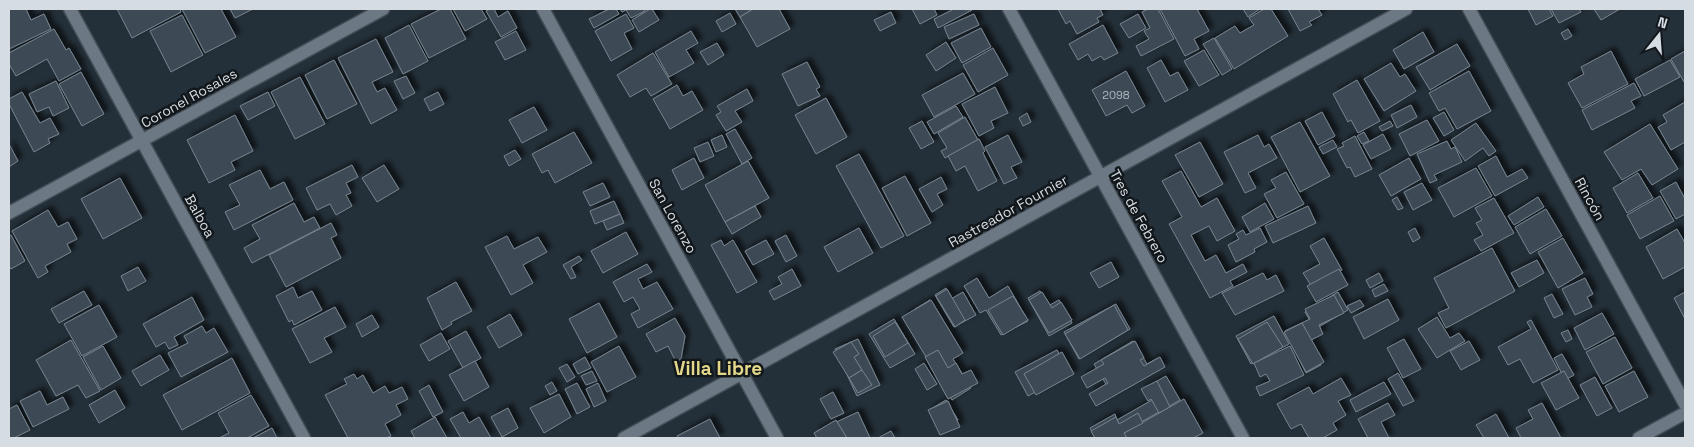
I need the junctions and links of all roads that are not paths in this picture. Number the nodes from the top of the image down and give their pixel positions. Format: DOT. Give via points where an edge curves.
graph roads {
  1 [pos="70,9"];
  2 [pos="383,9"];
  3 [pos="543,9"];
  4 [pos="1008,9"];
  5 [pos="1406,9"];
  6 [pos="1469,9"];
  7 [pos="141,141"];
  8 [pos="1100,177"];
  9 [pos="9,213"];
  10 [pos="742,374"];
  11 [pos="1685,404"];
  12 [pos="1685,413"];
  13 [pos="304,438"];
  14 [pos="624,438"];
  15 [pos="778,438"];
  16 [pos="1243,438"];
  17 [pos="1639,438"];
  1 -- 7 [label="street, Balboa"];
  2 -- 7 [label="street, Coronel Rosales"];
  3 -- 10 [label="street, San Lorenzo"];
  4 -- 8 [label="street, Tres de Febrero"];
  5 -- 8 [label="street, Rastreador Fournier"];
  6 -- 11 [label="street, Rincón"];
  7 -- 9 [label="street, Coronel Rosales"];
  7 -- 13 [label="street, Balboa"];
  8 -- 10 [label="street, Rastreador Fournier"];
  8 -- 16 [label="street, Tres de Febrero"];
  10 -- 14 [label="street, Rastreador Fournier"];
  10 -- 15 [label="street, San Lorenzo"];
  12 -- 17 [label="street"];
}
